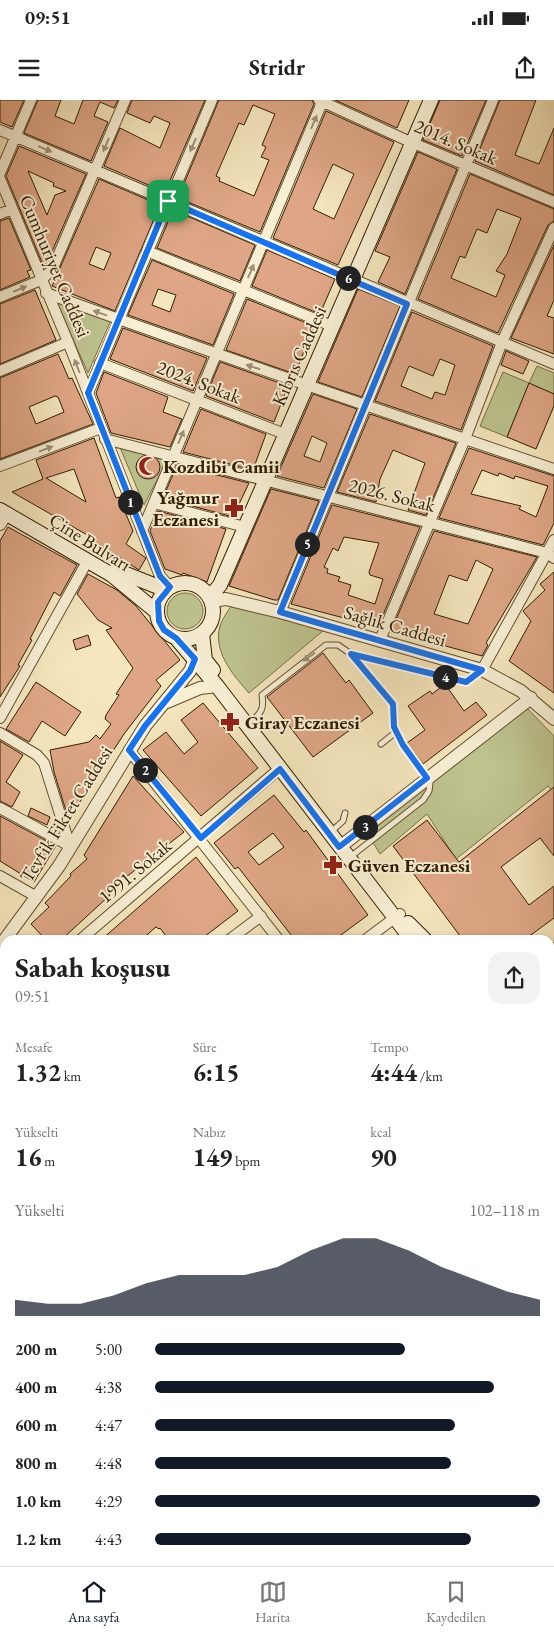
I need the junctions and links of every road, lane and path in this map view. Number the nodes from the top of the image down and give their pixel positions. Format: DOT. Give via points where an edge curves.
graph roads {
  1 [pos="31,100"];
  2 [pos="125,100"];
  3 [pos="212,100"];
  4 [pos="423,100"];
  5 [pos="431,100"];
  6 [pos="493,100"];
  7 [pos="321,101"];
  8 [pos="0,130"];
  9 [pos="15,136"];
  10 [pos="409,142"];
  11 [pos="466,165"];
  12 [pos="94,170"];
  13 [pos="0,173"];
  14 [pos="0,179"];
  15 [pos="168,201"];
  16 [pos="554,202"];
  17 [pos="12,209"];
  18 [pos="0,214"];
  19 [pos="554,228"];
  20 [pos="264,242"];
  21 [pos="148,251"];
  22 [pos="349,278"];
  23 [pos="41,280"];
  24 [pos="243,290"];
  25 [pos="46,293"];
  26 [pos="0,296"];
  27 [pos="407,304"];
  28 [pos="118,319"];
  29 [pos="329,325"];
  30 [pos="68,342"];
  31 [pos="502,342"];
  32 [pos="216,354"];
  33 [pos="100,363"];
  34 [pos="554,364"];
  35 [pos="0,371"];
  36 [pos="303,383"];
  37 [pos="88,393"];
  38 [pos="197,400"];
  39 [pos="364,406"];
  40 [pos="101,428"];
  41 [pos="282,433"];
  42 [pos="105,439"];
  43 [pos="465,439"];
  44 [pos="174,456"];
  45 [pos="0,466"];
  46 [pos="554,469"];
  47 [pos="262,479"];
  48 [pos="327,496"];
  49 [pos="154,503"];
  50 [pos="1,513"];
  51 [pos="430,522"];
  52 [pos="243,527"];
  53 [pos="142,531"];
  54 [pos="554,540"];
  55 [pos="550,556"];
  56 [pos="88,560"];
  57 [pos="168,589"];
  58 [pos="210,597"];
  59 [pos="157,612"];
  60 [pos="280,612"];
  61 [pos="202,634"];
  62 [pos="176,638"];
  63 [pos="380,640"];
  64 [pos="351,654"];
  65 [pos="195,659"];
  66 [pos="482,670"];
  67 [pos="217,686"];
  68 [pos="531,698"];
  69 [pos="165,703"];
  70 [pos="0,718"];
  71 [pos="554,719"];
  72 [pos="252,721"];
  73 [pos="0,732"];
  74 [pos="396,732"];
  75 [pos="381,744"];
  76 [pos="129,750"];
  77 [pos="280,769"];
  78 [pos="427,778"];
  79 [pos="0,808"];
  80 [pos="346,813"];
  81 [pos="334,828"];
  82 [pos="201,838"];
  83 [pos="70,846"];
  84 [pos="346,848"];
  85 [pos="0,876"];
  86 [pos="37,897"];
  87 [pos="261,916"];
  88 [pos="397,916"];
  89 [pos="8,935"];
  90 [pos="86,935"];
  91 [pos="236,935"];
  92 [pos="276,935"];
  93 [pos="372,935"];
  94 [pos="409,935"];
  95 [pos="419,935"];
  1 -- 9 [label="street"];
  2 -- 12 [label="street, one-way"];
  3 -- 15 [label="street, one-way"];
  4 -- 10 [label="main road, Kıbrıs Caddesi"];
  5 -- 10 [label="main road, Kıbrıs Caddesi"];
  6 -- 11 [label="street"];
  7 -- 10 [label="street, 2014. Sokak"];
  20 -- 7 [label="street, one-way"];
  8 -- 9 [label="street"];
  9 -- 12 [label="street, one-way"];
  9 -- 13 [label="street"];
  10 -- 11 [label="street, 2014. Sokak"];
  10 -- 22 [label="main road, Kıbrıs Caddesi"];
  11 -- 16 [label="street, 2014. Sokak"];
  11 -- 27 [label="street"];
  12 -- 15 [label="street"];
  12 -- 23 [label="street" via="52,270"];
  14 -- 17 [label="street, Cumhuriyet Caddesi"];
  15 -- 20 [label="street"];
  15 -- 21 [label="street"];
  17 -- 18 [label="street"];
  17 -- 23 [label="street, Cumhuriyet Caddesi"];
  19 -- 31 [label="street"];
  20 -- 22 [label="street"];
  24 -- 20 [label="street, one-way"];
  21 -- 24 [label="street"];
  21 -- 28 [label="street"];
  22 -- 27 [label="street"];
  22 -- 29 [label="main road, Kıbrıs Caddesi"];
  23 -- 25 [label="street, Cumhuriyet Caddesi"];
  26 -- 23 [label="street, one-way"];
  24 -- 29 [label="street"];
  24 -- 32 [label="street"];
  28 -- 25 [label="street, one-way"];
  25 -- 30 [label="street, Cumhuriyet Caddesi"];
  27 -- 31 [label="street"];
  27 -- 39 [label="street"];
  28 -- 32 [label="street"];
  28 -- 33 [label="street"];
  29 -- 36 [label="main road, Kıbrıs Caddesi"];
  30 -- 35 [label="street"];
  37 -- 30 [label="street, Cumhuriyet Caddesi, one-way"];
  31 -- 34 [label="street"];
  31 -- 43 [label="street"];
  36 -- 32 [label="street, one-way"];
  32 -- 38 [label="street"];
  33 -- 37 [label="street"];
  33 -- 38 [label="street, 2024. Sokak"];
  36 -- 39 [label="street"];
  36 -- 41 [label="main road, Kıbrıs Caddesi"];
  37 -- 40 [label="street, Cumhuriyet Caddesi"];
  38 -- 41 [label="street, 2024. Sokak"];
  44 -- 38 [label="street, one-way"];
  39 -- 43 [label="street"];
  39 -- 48 [label="street"];
  40 -- 42 [label="street, Cumhuriyet Caddesi"];
  45 -- 40 [label="street, one-way"];
  41 -- 47 [label="main road, Kıbrıs Caddesi"];
  42 -- 44 [label="street, 2026. Sokak"];
  42 -- 53 [label="street, Cumhuriyet Caddesi"];
  43 -- 46 [label="street"];
  43 -- 51 [label="street"];
  44 -- 47 [label="street, 2026. Sokak"];
  44 -- 49 [label="street"];
  47 -- 48 [label="street, 2026. Sokak"];
  47 -- 52 [label="main road, Kıbrıs Caddesi"];
  48 -- 51 [label="street, 2026. Sokak"];
  48 -- 60 [label="street"];
  49 -- 52 [label="street"];
  49 -- 53 [label="street"];
  50 -- 56 [label="main road, Çine Bulvarı"];
  50 -- 57 [label="main road, Çine Bulvarı" via="133,579"];
  51 -- 55 [label="street, 2026. Sokak"];
  51 -- 63 [label="street"];
  52 -- 58 [label="main road, Kıbrıs Caddesi" via="220,585"];
  53 -- 57 [label="street, Cumhuriyet Caddesi"];
  54 -- 55 [label="street"];
  55 -- 66 [label="street"];
  56 -- 59 [label="main road, Çine Bulvarı"];
  56 -- 70 [label="street"];
  57 -- 58 [label="main road" via="188,583 197,585"];
  57 -- 59 [label="main road" via="158,602"];
  58 -- 60 [label="street, Sağlık Caddesi"];
  58 -- 61 [label="main road" via="213,615 211,624"];
  59 -- 62 [label="main road" via="164,630"];
  60 -- 63 [label="street, Sağlık Caddesi"];
  61 -- 62 [label="main road" via="189,639"];
  61 -- 72 [label="main road" via="206,660"];
  62 -- 65 [label="main road"];
  63 -- 66 [label="street, Sağlık Caddesi"];
  64 -- 66 [label="lane" via="466,682"];
  64 -- 72 [label="lane, one-way" via="338,645 326,645 262,695 262,713"];
  64 -- 74 [label="lane" via="393,704"];
  65 -- 67 [label="main road"];
  65 -- 69 [label="street, Tevfik Fikret Caddesi" via="190,671"];
  66 -- 68 [label="street, Sağlık Caddesi"];
  67 -- 69 [label="street, Tevfik Fikret Caddesi" via="200,688"];
  67 -- 77 [label="main road"];
  68 -- 71 [label="street, Sağlık Caddesi"];
  68 -- 78 [label="street"];
  69 -- 76 [label="street, Tevfik Fikret Caddesi"];
  72 -- 81 [label="main road"];
  73 -- 83 [label="street" via="37,755 44,763"];
  74 -- 75 [label="lane"];
  74 -- 78 [label="lane"];
  76 -- 82 [label="street"];
  76 -- 83 [label="street, Tevfik Fikret Caddesi"];
  77 -- 82 [label="street, 1991. Sokak"];
  77 -- 84 [label="main road"];
  78 -- 84 [label="street"];
  79 -- 83 [label="street"];
  80 -- 81 [label="lane" via="344,821"];
  81 -- 84 [label="main road"];
  82 -- 87 [label="street"];
  82 -- 90 [label="street, 1991. Sokak"];
  83 -- 86 [label="street, Tevfik Fikret Caddesi"];
  84 -- 88 [label="main road"];
  85 -- 86 [label="street"];
  86 -- 89 [label="street, Tevfik Fikret Caddesi"];
  87 -- 91 [label="street"];
  87 -- 92 [label="street"];
  88 -- 93 [label="street"];
  88 -- 94 [label="main road"];
  88 -- 95 [label="main road"];
}
